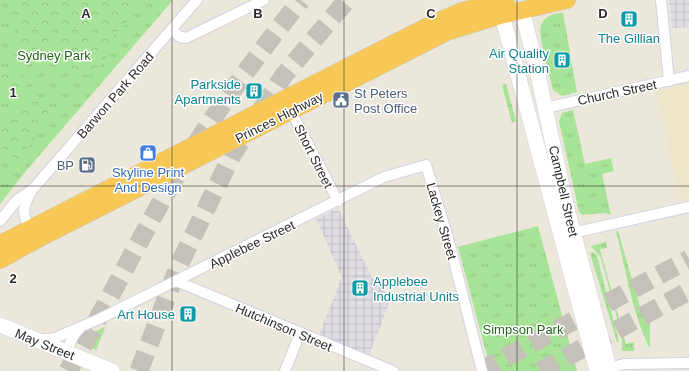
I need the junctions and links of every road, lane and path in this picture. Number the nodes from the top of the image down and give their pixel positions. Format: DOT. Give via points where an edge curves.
graph roads {
  1 [pos="197,0"];
  2 [pos="264,0"];
  3 [pos="567,0"];
  4 [pos="662,0"];
  5 [pos="504,8"];
  6 [pos="522,10"];
  7 [pos="172,30"];
  8 [pos="689,76"];
  9 [pos="670,81"];
  10 [pos="545,108"];
  11 [pos="291,111"];
  12 [pos="426,165"];
  13 [pos="32,190"];
  14 [pos="338,201"];
  15 [pos="689,207"];
  16 [pos="3,218"];
  17 [pos="30,228"];
  18 [pos="567,234"];
  19 [pos="0,244"];
  20 [pos="0,260"];
  21 [pos="176,281"];
  22 [pos="80,328"];
  23 [pos="3,329"];
  24 [pos="300,334"];
  25 [pos="37,340"];
  26 [pos="66,352"];
  27 [pos="689,363"];
  28 [pos="605,370"];
  29 [pos="112,371"];
  30 [pos="285,371"];
  31 [pos="393,371"];
  32 [pos="482,371"];
  1 -- 7 [label="street, Barwon Park Road"];
  2 -- 7 [label="street" via="186,38 180,37"];
  3 -- 6 [label="highway, Princes Highway"];
  4 -- 9 [label="street"];
  5 -- 6 [label="highway, Princes Highway"];
  5 -- 11 [label="highway, Princes Highway" via="447,32"];
  5 -- 17 [label="highway, Princes Highway" via="462,11 434,23"];
  5 -- 18 [label="main road, Campbell Street"];
  6 -- 10 [label="main road, Campbell Street"];
  7 -- 13 [label="street, Barwon Park Road"];
  8 -- 9 [label="street, Church Street"];
  9 -- 10 [label="street, Church Street"];
  10 -- 18 [label="main road, Campbell Street"];
  11 -- 14 [label="street, Short Street"];
  11 -- 17 [label="highway, Princes Highway"];
  12 -- 14 [label="street, Applebee Street" via="384,178"];
  12 -- 32 [label="street, Lackey Street" via="450,244"];
  13 -- 16 [label="street, Barwon Park Road" via="17,200"];
  13 -- 17 [label="street, Barwon Park Road" via="24,206"];
  14 -- 21 [label="street, Applebee Street"];
  15 -- 18 [label="street"];
  16 -- 17 [label="street" via="13,212"];
  17 -- 19 [label="highway, Princes Highway"];
  17 -- 20 [label="highway, Princes Highway"];
  18 -- 28 [label="main road, Campbell Street"];
  21 -- 22 [label="street, Applebee Street"];
  21 -- 24 [label="street, Hutchinson Street"];
  22 -- 25 [label="street, Applebee Street" via="50,339"];
  22 -- 26 [label="street"];
  23 -- 25 [label="main road, May Street"];
  24 -- 30 [label="street"];
  24 -- 31 [label="street, Hutchinson Street"];
  25 -- 26 [label="main road, May Street"];
  26 -- 29 [label="main road, May Street"];
  27 -- 28 [label="street" via="624,364"];
}
